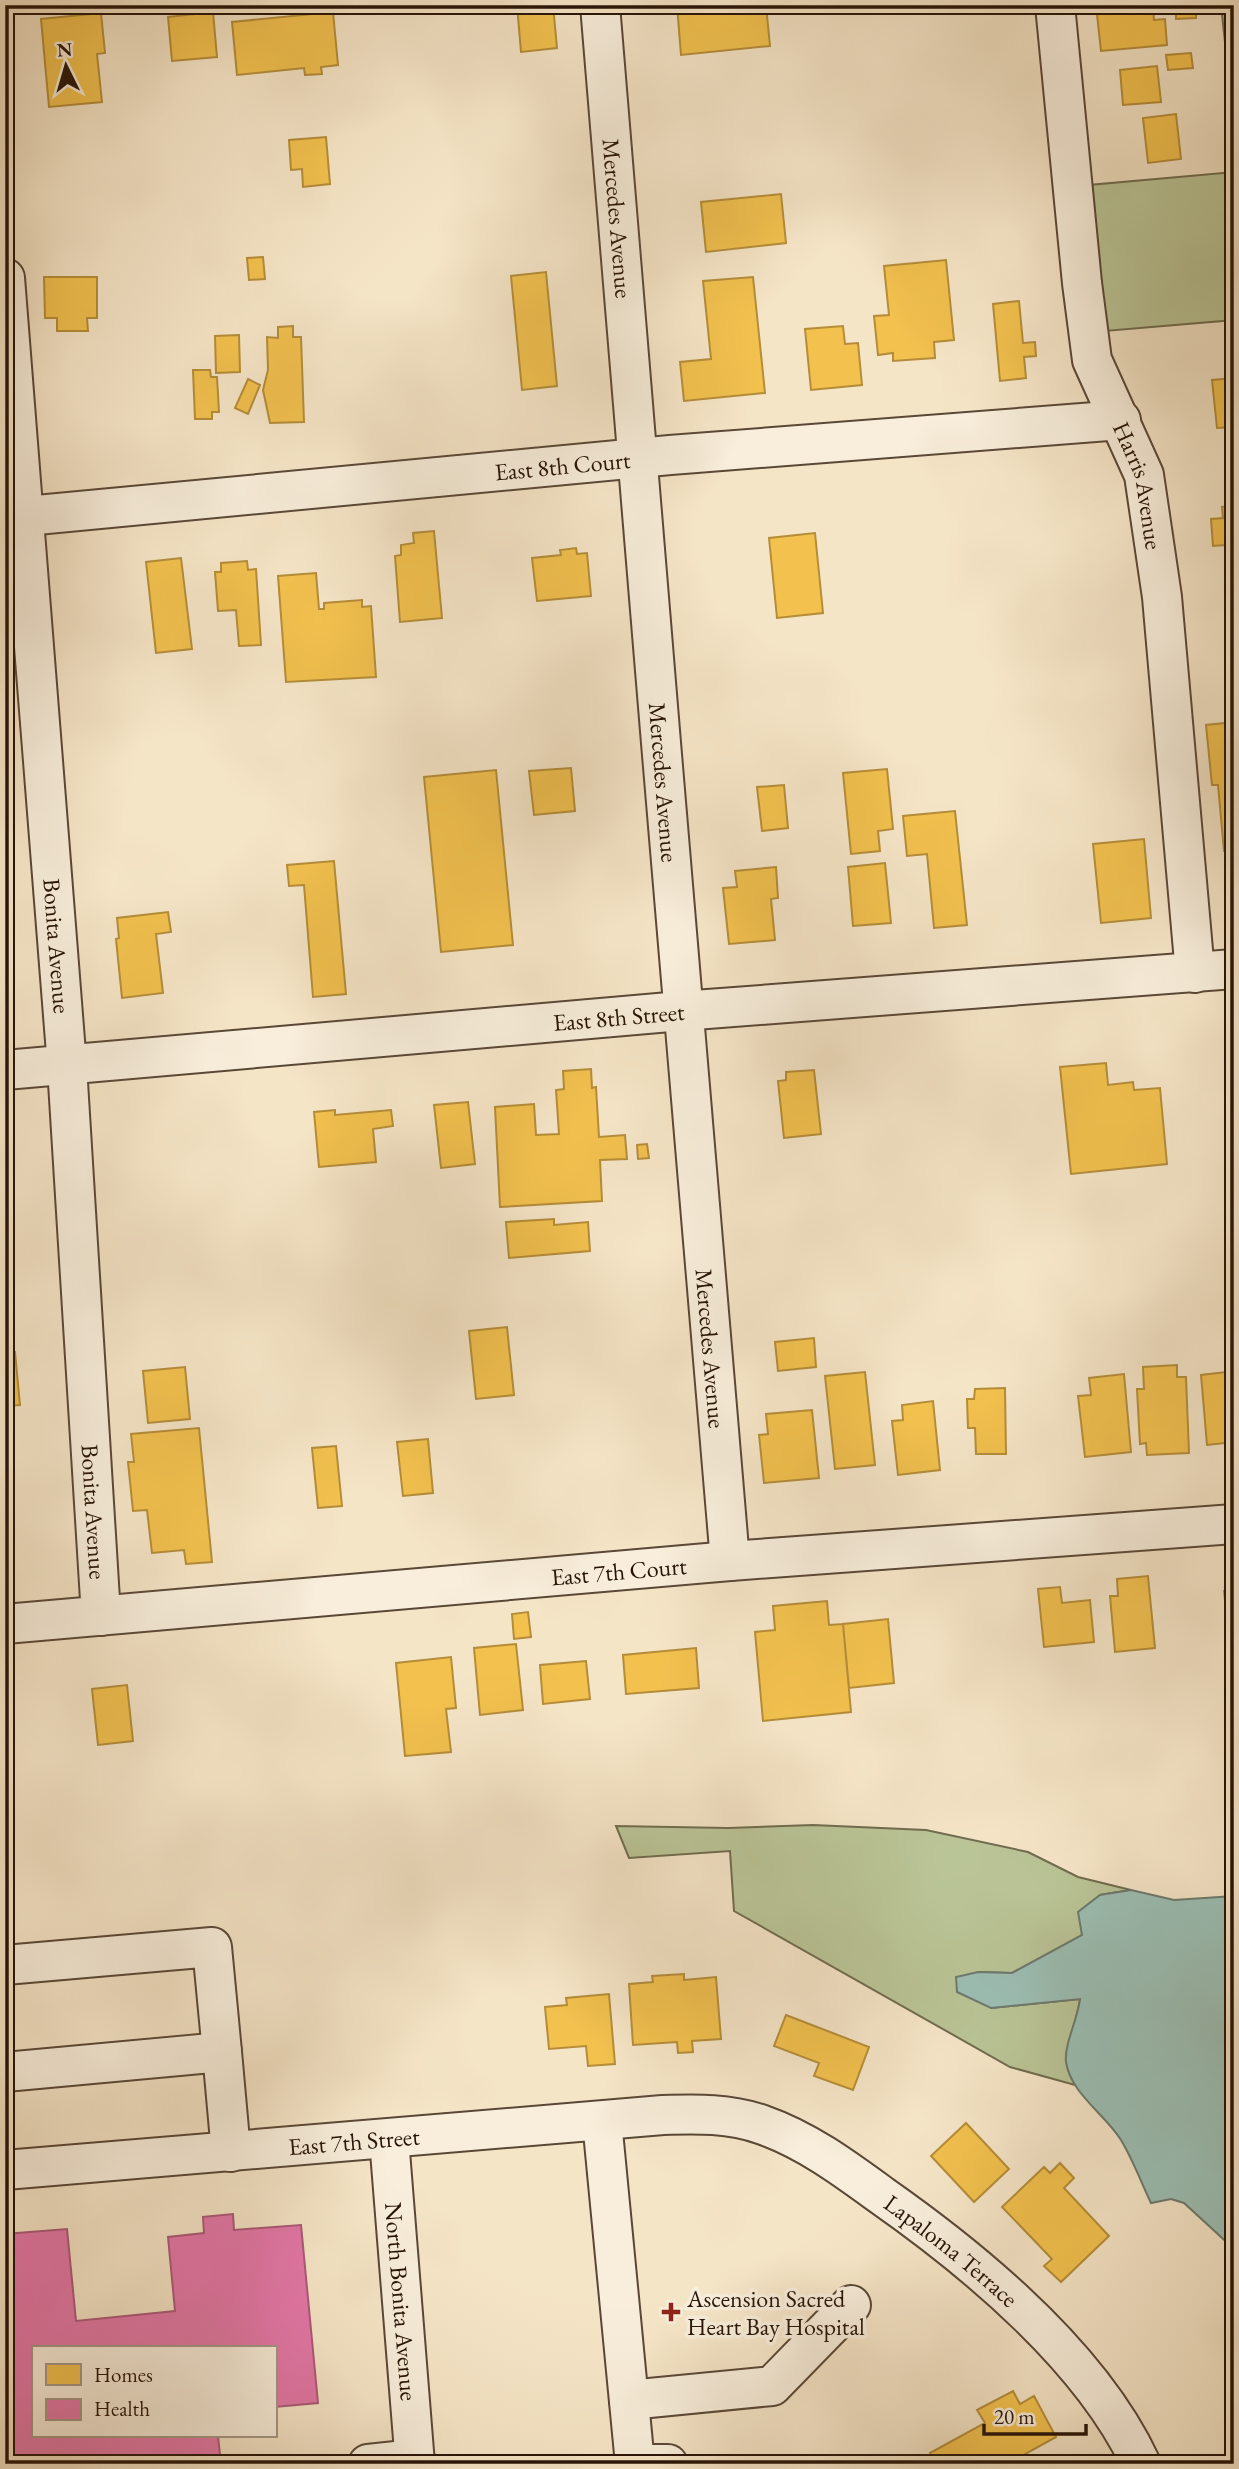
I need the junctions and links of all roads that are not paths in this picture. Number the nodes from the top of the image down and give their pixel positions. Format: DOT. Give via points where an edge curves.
graph roads {
  1 [pos="600,5"];
  2 [pos="1055,5"];
  3 [pos="5,278"];
  4 [pos="1121,420"];
  5 [pos="640,458"];
  6 [pos="16,517"];
  7 [pos="1234,969"];
  8 [pos="1195,973"];
  9 [pos="681,1011"];
  10 [pos="67,1066"];
  11 [pos="5,1070"];
  12 [pos="1234,1524"];
  13 [pos="730,1561"];
  14 [pos="101,1616"];
  15 [pos="5,1624"];
  16 [pos="5,1965"];
  17 [pos="222,2052"];
  18 [pos="5,2072"];
  19 [pos="702,2114"];
  20 [pos="602,2121"];
  21 [pos="389,2139"];
  22 [pos="231,2152"];
  23 [pos="5,2170"];
  24 [pos="851,2305"];
  25 [pos="629,2400"];
  26 [pos="415,2461"];
  27 [pos="368,2464"];
  28 [pos="636,2464"];
  29 [pos="668,2464"];
  30 [pos="1141,2464"];
  1 -- 5 [label="street, Mercedes Avenue"];
  2 -- 4 [label="street, Harris Avenue" via="1092,360"];
  3 -- 6 [label="street, Bonita Avenue"];
  4 -- 5 [label="street, East 8th Court"];
  4 -- 8 [label="street, Harris Avenue" via="1144,475 1162,597"];
  5 -- 6 [label="street, East 8th Court"];
  5 -- 9 [label="street, Mercedes Avenue"];
  6 -- 10 [label="street, Bonita Avenue"];
  7 -- 8 [label="street, East 8th Street"];
  8 -- 9 [label="street, East 8th Street"];
  9 -- 10 [label="street, East 8th Street"];
  9 -- 13 [label="street, Mercedes Avenue"];
  10 -- 11 [label="street, East 8th Street"];
  10 -- 14 [label="street, Bonita Avenue"];
  12 -- 13 [label="street, East 7th Court"];
  13 -- 14 [label="street, East 7th Court"];
  14 -- 15 [label="street, East 7th Court"];
  16 -- 17 [label="street" via="212,1947"];
  17 -- 18 [label="street"];
  17 -- 22 [label="street"];
  19 -- 20 [label="street, East 7th Street"];
  19 -- 30 [label="street, Lapaloma Terrace" via="741,2118 792,2137 936,2235 1004,2294 1088,2382"];
  20 -- 21 [label="street, East 7th Street"];
  20 -- 25 [label="street"];
  21 -- 22 [label="street, East 7th Street"];
  21 -- 26 [label="street, North Bonita Avenue"];
  22 -- 23 [label="street, East 7th Street"];
  24 -- 25 [label="street" via="772,2386"];
  25 -- 28 [label="street"];
  26 -- 27 [label="street"];
  28 -- 29 [label="street"];
}
